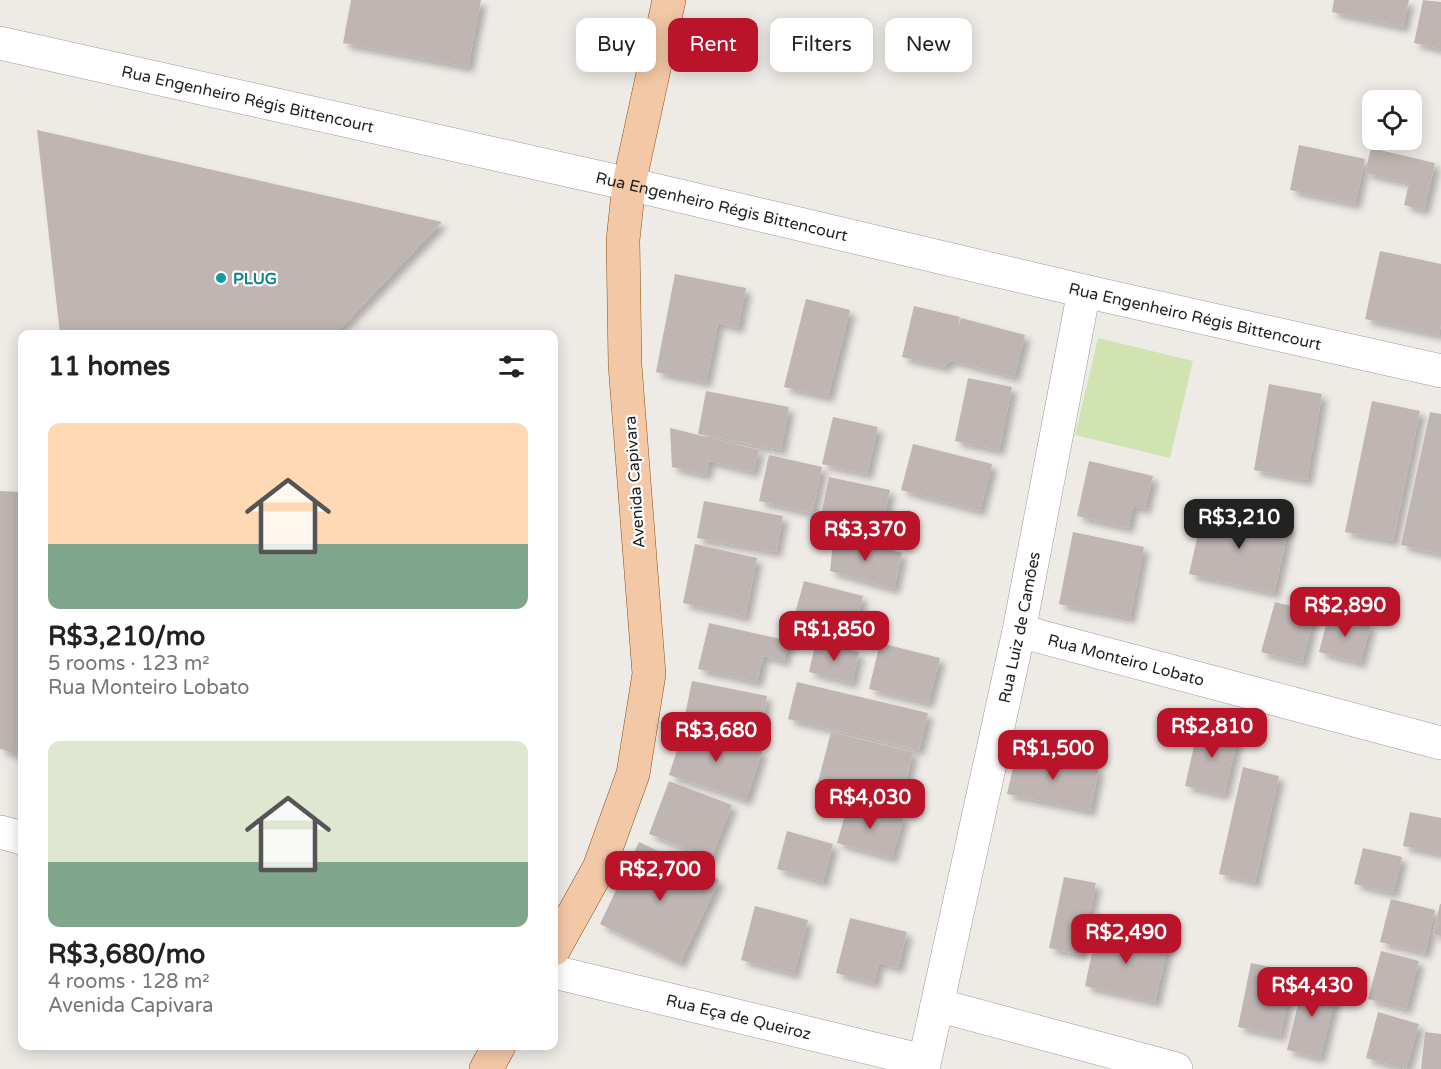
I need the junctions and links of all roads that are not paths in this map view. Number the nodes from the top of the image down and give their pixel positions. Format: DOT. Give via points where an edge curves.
graph roads {
  1 [pos="669,0"];
  2 [pos="0,43"];
  3 [pos="629,184"];
  4 [pos="1084,291"];
  5 [pos="1441,370"];
  6 [pos="1019,632"];
  7 [pos="1441,743"];
  8 [pos="0,832"];
  9 [pos="18,837"];
  10 [pos="558,942"];
  11 [pos="558,973"];
  12 [pos="937,1005"];
  13 [pos="497,1050"];
  14 [pos="923,1065"];
  15 [pos="486,1069"];
  16 [pos="1176,1069"];
  1 -- 3 [label="main road, Avenida Capivara"];
  2 -- 3 [label="street, Rua Engenheiro Régis Bittencourt"];
  3 -- 4 [label="street, Rua Engenheiro Régis Bittencourt"];
  3 -- 10 [label="main road, Avenida Capivara" via="622,240 625,365 649,674 633,774 599,868"];
  4 -- 5 [label="street, Rua Engenheiro Régis Bittencourt"];
  4 -- 6 [label="street, Rua Luiz de Camões"];
  6 -- 7 [label="street, Rua Monteiro Lobato"];
  6 -- 12 [label="street, Rua Luiz de Camões"];
  8 -- 9 [label="street"];
  11 -- 14 [label="street, Rua Eça de Queiroz"];
  12 -- 14 [label="street, Rua Luiz de Camões"];
  12 -- 16 [label="street"];
  13 -- 15 [label="main road"];
}
